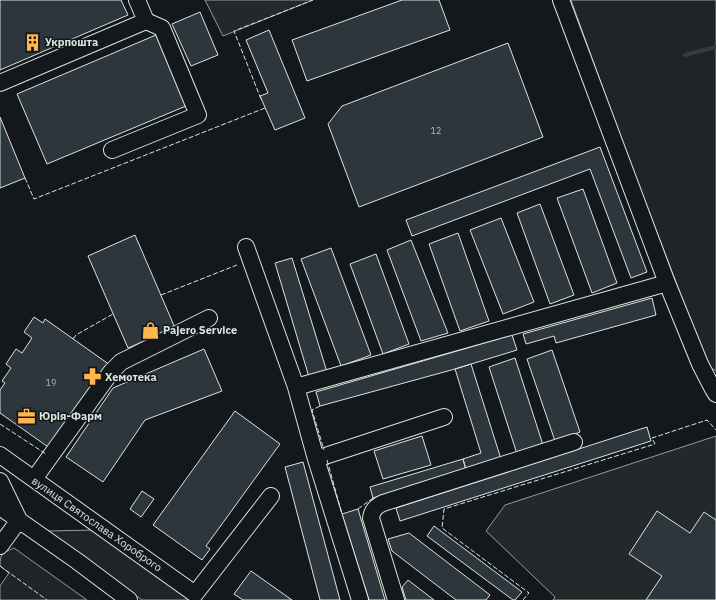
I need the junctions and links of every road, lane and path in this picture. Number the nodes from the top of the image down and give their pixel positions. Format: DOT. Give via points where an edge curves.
graph roads {
  1 [pos="137,0"];
  2 [pos="561,0"];
  3 [pos="146,21"];
  4 [pos="0,83"];
  5 [pos="112,150"];
  6 [pos="246,247"];
  7 [pos="667,284"];
  8 [pos="209,318"];
  9 [pos="296,387"];
  10 [pos="716,394"];
  11 [pos="444,417"];
  12 [pos="574,442"];
  13 [pos="0,455"];
  14 [pos="316,459"];
  15 [pos="34,479"];
  16 [pos="0,481"];
  17 [pos="271,496"];
  18 [pos="0,507"];
  19 [pos="19,520"];
  20 [pos="0,546"];
  21 [pos="129,600"];
  22 [pos="360,600"];
  23 [pos="396,600"];
  1 -- 3 [label="street"];
  2 -- 7 [label="street"];
  3 -- 4 [label="street"];
  3 -- 5 [label="street" via="162,28 198,115"];
  6 -- 9 [label="street"];
  7 -- 9 [label="street"];
  7 -- 10 [label="street" via="700,364"];
  8 -- 15 [label="street" via="121,362 111,372"];
  9 -- 14 [label="street"];
  11 -- 14 [label="street"];
  12 -- 23 [label="street" via="376,507 371,518"];
  13 -- 15 [label="street, вулиця Святослава Хороброго"];
  14 -- 22 [label="street"];
  15 -- 17 [label="street, вулиця Святослава Хороброго" via="194,594"];
  16 -- 19 [label="street"];
  18 -- 19 [label="street"];
  19 -- 20 [label="street"];
  19 -- 21 [label="street"];
}
